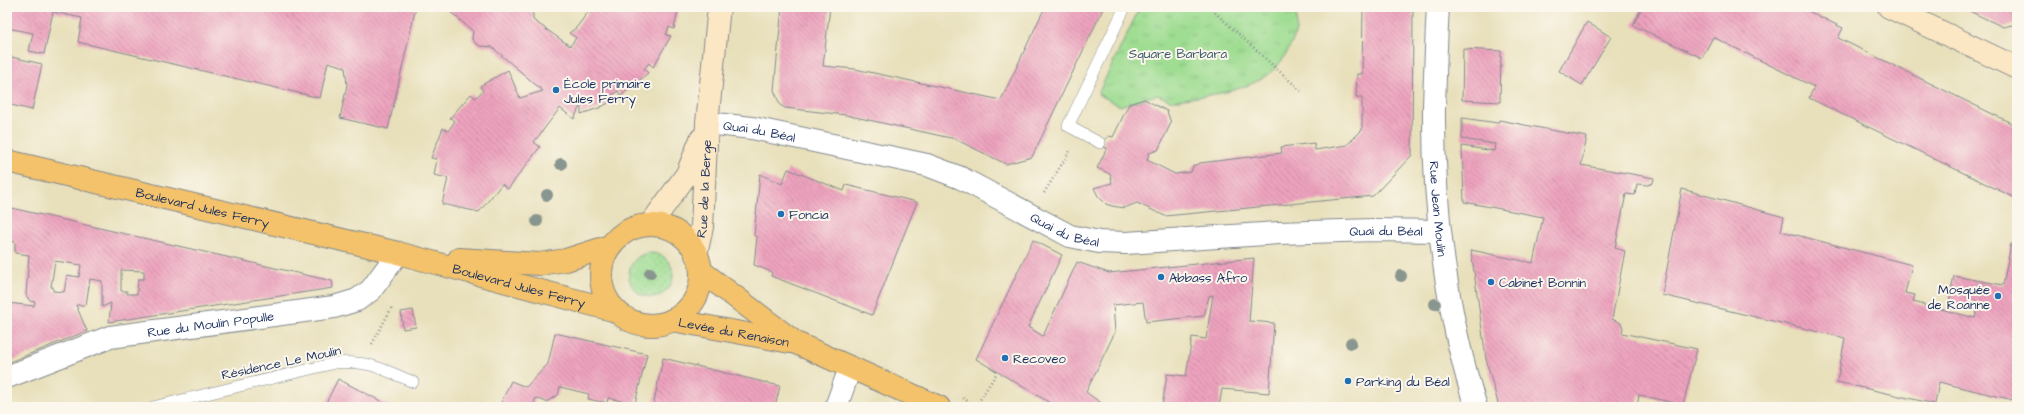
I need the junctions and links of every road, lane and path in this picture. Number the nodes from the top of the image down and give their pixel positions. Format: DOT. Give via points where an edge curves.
graph roads {
  1 [pos="719,7"];
  2 [pos="1125,7"];
  3 [pos="1209,7"];
  4 [pos="1438,7"];
  5 [pos="1889,7"];
  6 [pos="2017,68"];
  7 [pos="1301,91"];
  8 [pos="707,123"];
  9 [pos="1100,143"];
  10 [pos="1070,151"];
  11 [pos="7,161"];
  12 [pos="1031,214"];
  13 [pos="650,226"];
  14 [pos="1439,231"];
  15 [pos="610,246"];
  16 [pos="398,253"];
  17 [pos="698,263"];
  18 [pos="392,308"];
  19 [pos="616,311"];
  20 [pos="672,320"];
  21 [pos="796,343"];
  22 [pos="362,362"];
  23 [pos="850,368"];
  24 [pos="998,371"];
  25 [pos="7,377"];
  26 [pos="413,382"];
  27 [pos="976,406"];
  28 [pos="153,407"];
  29 [pos="836,407"];
  30 [pos="939,407"];
  31 [pos="1476,407"];
  1 -- 8 [label="street, Rue de la Berge"];
  2 -- 9 [label="lane" via="1068,126"];
  3 -- 7 [label="path"];
  4 -- 14 [label="street, Rue Jean Moulin" via="1434,108"];
  5 -- 6 [label="street"];
  8 -- 12 [label="street, Quai du Béal" via="752,128 927,164 961,178"];
  8 -- 13 [label="street, Rue de la Berge" via="687,174"];
  8 -- 17 [label="street, Rue de la Berge" via="704,204"];
  10 -- 12 [label="path"];
  11 -- 16 [label="main road, Boulevard Jules Ferry"];
  12 -- 14 [label="street, Quai du Béal" via="1070,236 1106,243 1286,233"];
  13 -- 15 [label="main road" via="636,228 623,234"];
  13 -- 17 [label="main road" via="664,227 678,233 689,242"];
  14 -- 31 [label="street, Rue Jean Moulin" via="1464,369"];
  15 -- 16 [label="main road, Boulevard Jules Ferry" via="566,260 539,264"];
  15 -- 19 [label="main road" via="601,272 602,287 607,300"];
  16 -- 19 [label="main road, Boulevard Jules Ferry"];
  16 -- 25 [label="street, Rue du Moulin Populle" via="371,290 357,300 334,307 110,336"];
  17 -- 20 [label="main road" via="700,283 691,305"];
  17 -- 21 [label="main road, Levée du Renaison"];
  18 -- 22 [label="path"];
  19 -- 20 [label="main road" via="643,324 661,324"];
  20 -- 21 [label="main road, Levée du Renaison"];
  21 -- 23 [label="main road, Levée du Renaison"];
  22 -- 26 [label="lane, Résidence Le Moulin"];
  22 -- 28 [label="lane, Résidence Le Moulin" via="335,363"];
  23 -- 29 [label="street"];
  23 -- 30 [label="main road, Levée du Renaison"];
  24 -- 27 [label="path"];
}
